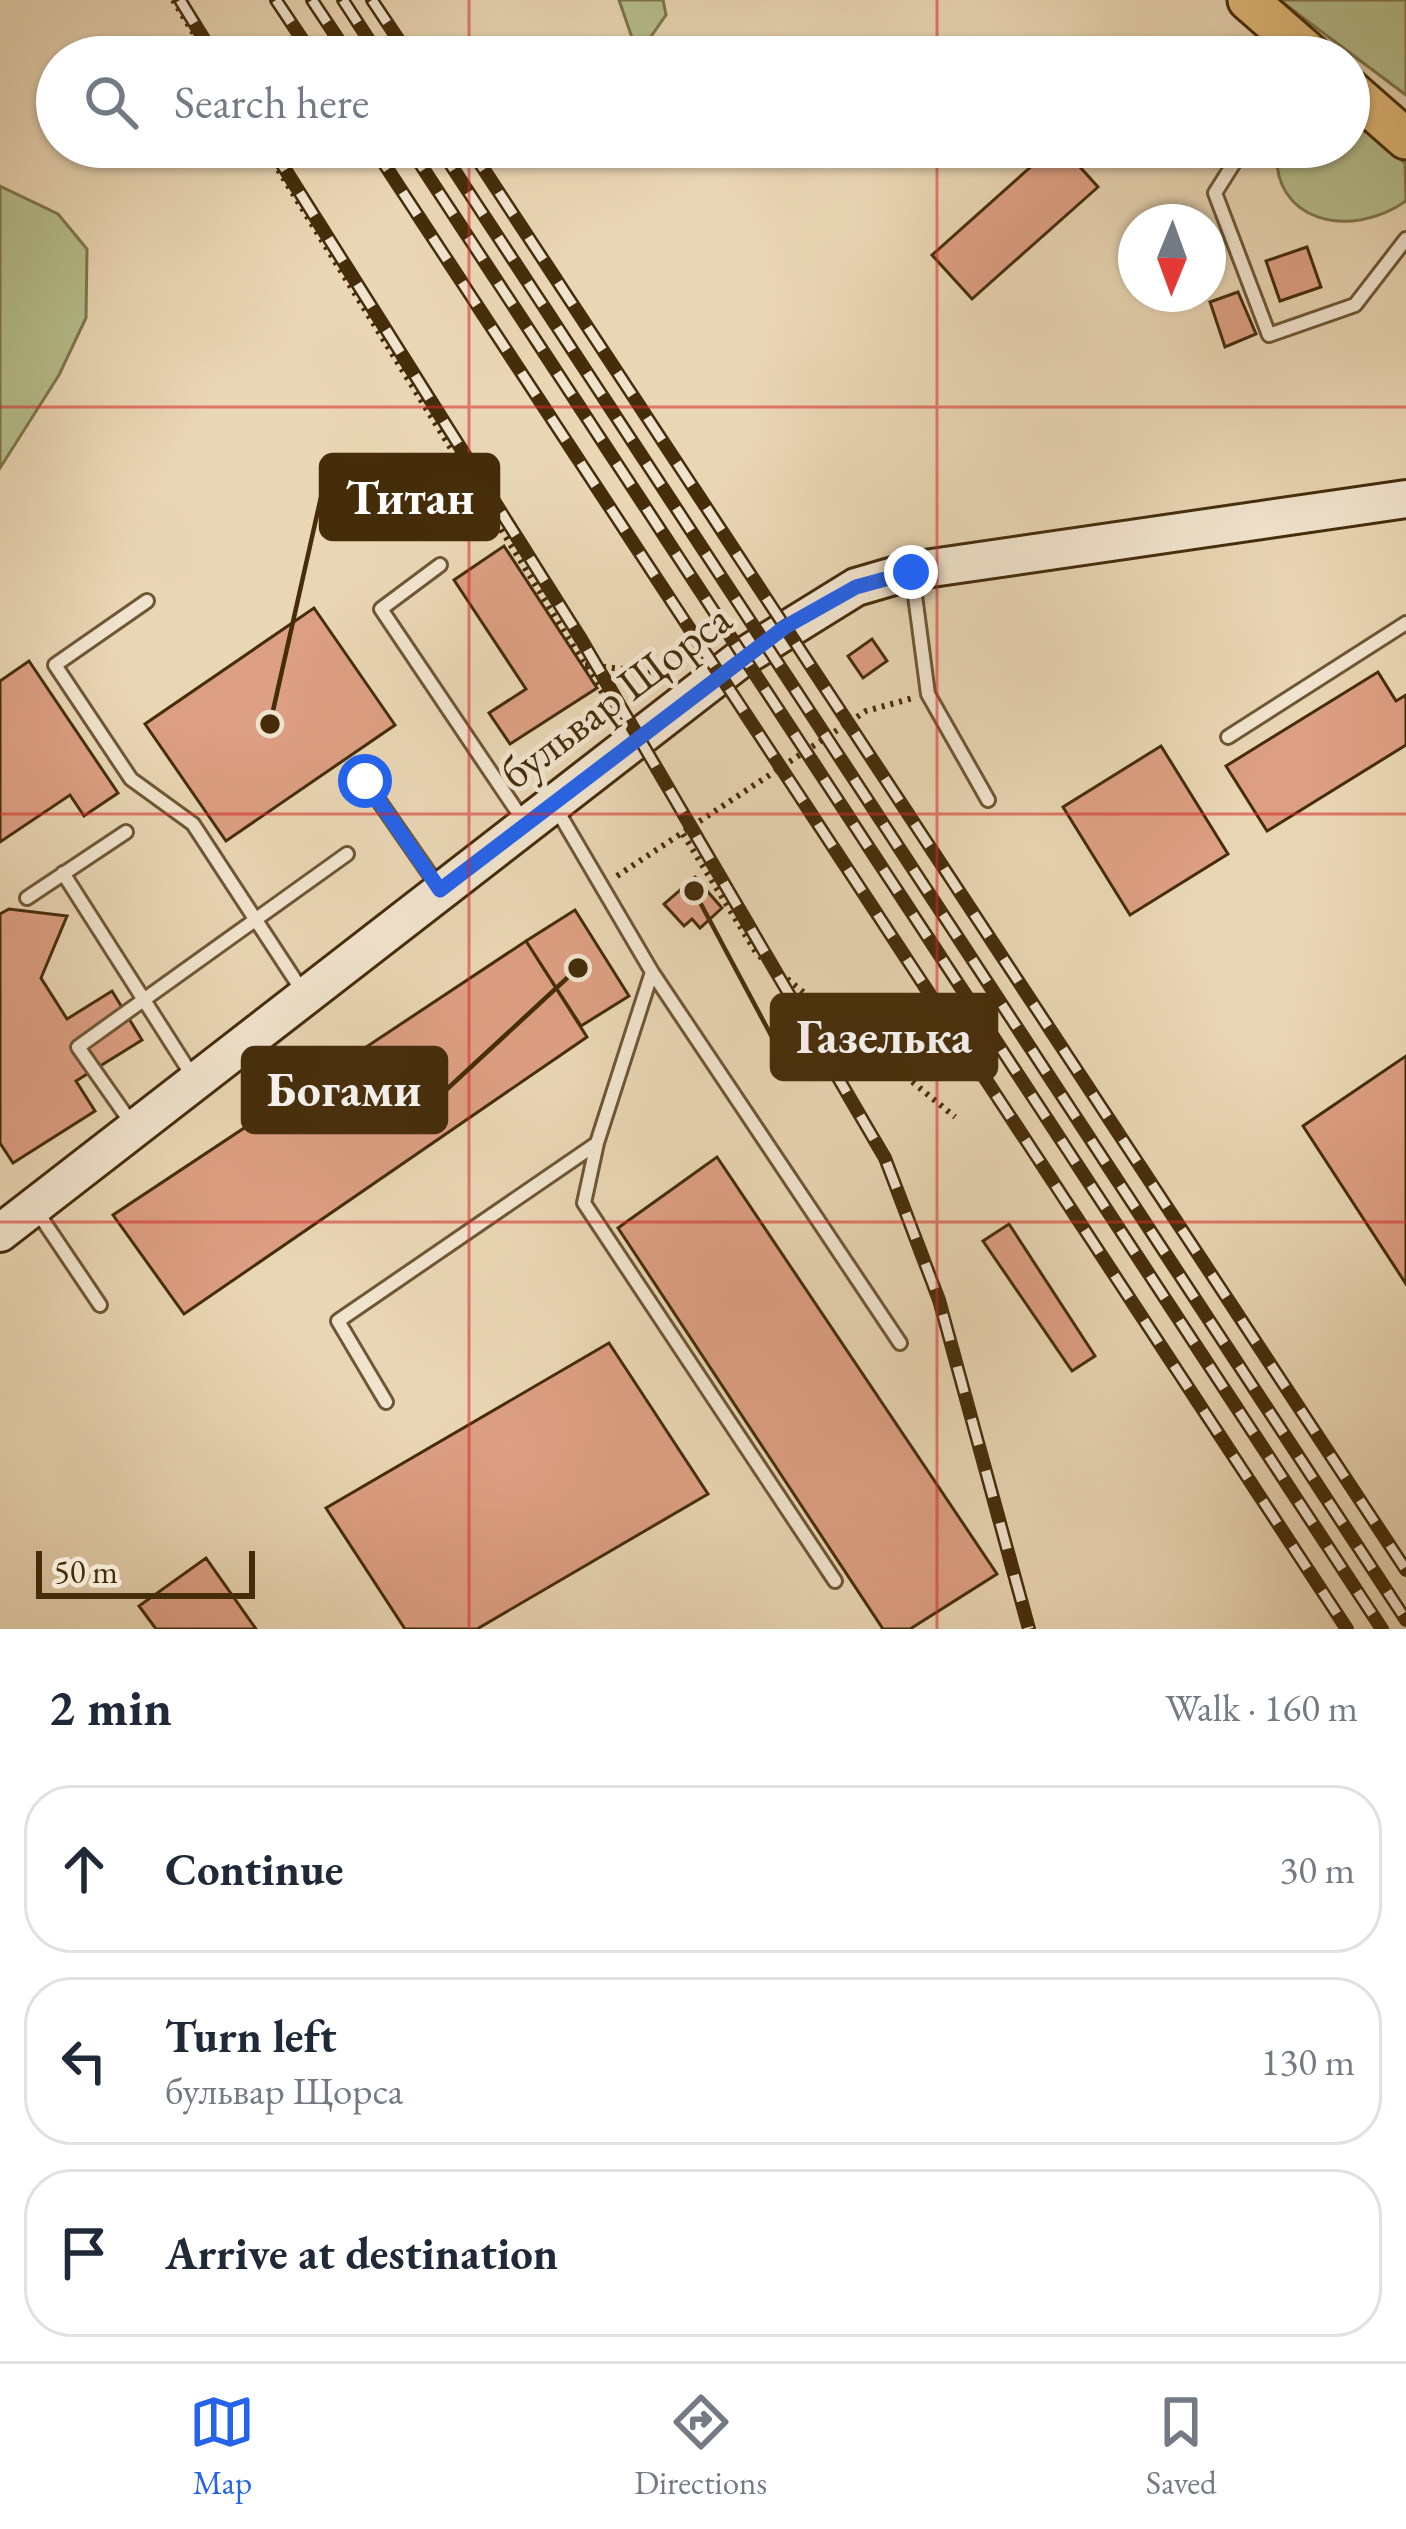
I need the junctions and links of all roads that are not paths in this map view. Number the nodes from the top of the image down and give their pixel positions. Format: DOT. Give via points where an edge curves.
graph roads {
  1 [pos="1248,0"];
  2 [pos="1286,36"];
  3 [pos="1370,107"];
  4 [pos="1406,139"];
  5 [pos="1231,168"];
  6 [pos="1406,239"];
  7 [pos="1406,499"];
  8 [pos="440,565"];
  9 [pos="911,572"];
  10 [pos="147,601"];
  11 [pos="1406,623"];
  12 [pos="1228,737"];
  13 [pos="365,781"];
  14 [pos="988,800"];
  15 [pos="540,814"];
  16 [pos="125,832"];
  17 [pos="346,854"];
  18 [pos="63,873"];
  19 [pos="440,890"];
  20 [pos="26,898"];
  21 [pos="256,919"];
  22 [pos="652,972"];
  23 [pos="305,995"];
  24 [pos="144,1000"];
  25 [pos="195,1080"];
  26 [pos="135,1127"];
  27 [pos="597,1143"];
  28 [pos="34,1207"];
  29 [pos="0,1233"];
  30 [pos="100,1305"];
  31 [pos="900,1343"];
  32 [pos="386,1402"];
  33 [pos="835,1580"];
  1 -- 2 [label="main road"];
  3 -- 4 [label="main road"];
  5 -- 6 [label="lane" via="1215,193 1269,335 1355,305"];
  7 -- 9 [label="main road, бульвар Щорса"];
  8 -- 15 [label="lane" via="381,609"];
  9 -- 14 [label="lane" via="928,694"];
  9 -- 15 [label="main road, бульвар Щорса" via="856,587 785,627"];
  10 -- 21 [label="lane" via="55,665 131,779 193,824"];
  11 -- 12 [label="lane"];
  13 -- 19 [label="lane"];
  15 -- 19 [label="main road, бульвар Щорса"];
  15 -- 22 [label="lane" via="602,885"];
  16 -- 18 [label="lane"];
  17 -- 21 [label="lane"];
  18 -- 20 [label="lane"];
  18 -- 24 [label="lane"];
  19 -- 23 [label="main road, бульвар Щорса"];
  21 -- 23 [label="lane"];
  21 -- 24 [label="lane"];
  22 -- 27 [label="lane"];
  22 -- 31 [label="lane"];
  23 -- 25 [label="main road, бульвар Щорса"];
  24 -- 25 [label="lane"];
  24 -- 26 [label="lane" via="78,1047"];
  25 -- 26 [label="main road, бульвар Щорса"];
  26 -- 28 [label="main road, бульвар Щорса"];
  27 -- 32 [label="lane" via="338,1321"];
  27 -- 33 [label="lane" via="584,1203"];
  28 -- 29 [label="main road, бульвар Щорса"];
  28 -- 30 [label="lane"];
}
